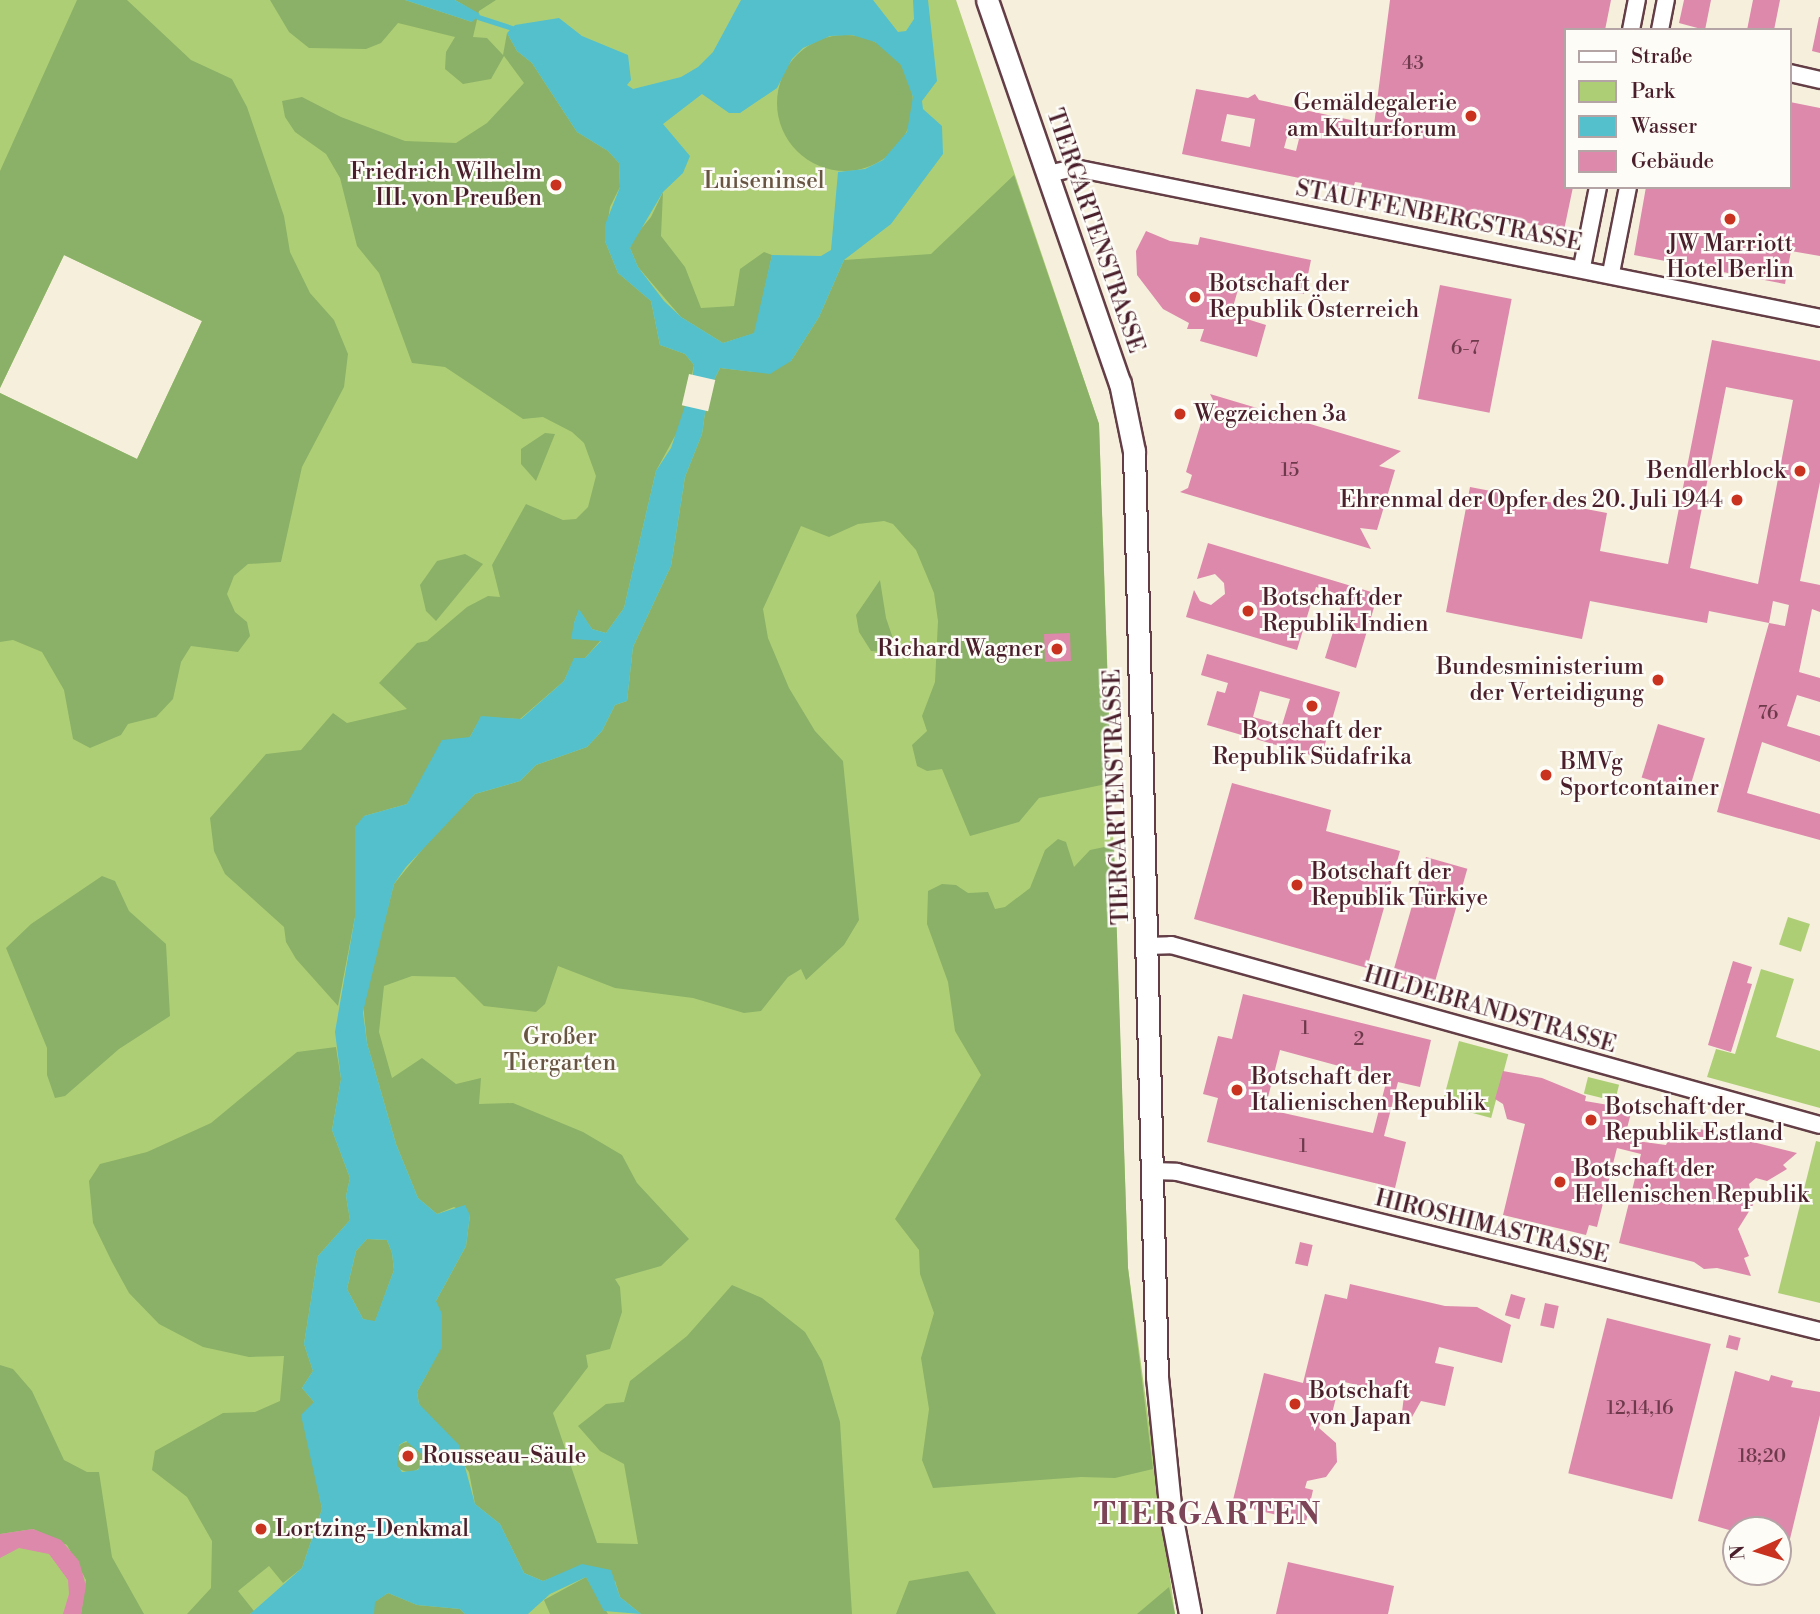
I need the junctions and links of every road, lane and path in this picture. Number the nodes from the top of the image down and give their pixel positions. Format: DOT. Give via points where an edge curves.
graph roads {
  1 [pos="988,0"];
  2 [pos="1637,0"];
  3 [pos="1666,0"];
  4 [pos="1631,28"];
  5 [pos="1660,28"];
  6 [pos="1792,74"];
  7 [pos="1820,80"];
  8 [pos="1048,174"];
  9 [pos="1598,189"];
  10 [pos="1628,189"];
  11 [pos="1582,267"];
  12 [pos="1611,273"];
  13 [pos="1820,318"];
  14 [pos="1147,946"];
  15 [pos="1820,1125"];
  16 [pos="1153,1171"];
  17 [pos="1820,1331"];
  18 [pos="1190,1614"];
  1 -- 8 [label="main road, TIERGARTENSTRASSE"];
  2 -- 4 [label="street"];
  3 -- 5 [label="street"];
  6 -- 7 [label="street"];
  8 -- 11 [label="street, STAUFFENBERGSTRASSE" via="1075,168"];
  8 -- 14 [label="main road, TIERGARTENSTRASSE" via="1120,383 1133,439"];
  9 -- 11 [label="street"];
  10 -- 12 [label="street"];
  11 -- 12 [label="street, STAUFFENBERGSTRASSE"];
  12 -- 13 [label="street, STAUFFENBERGSTRASSE"];
  14 -- 15 [label="street, HILDEBRANDSTRASSE" via="1171,945"];
  14 -- 16 [label="main road, TIERGARTENSTRASSE"];
  16 -- 17 [label="street, HIROSHIMASTRASSE" via="1177,1172"];
  16 -- 18 [label="main road, TIERGARTENSTRASSE" via="1157,1377 1171,1514"];
}
